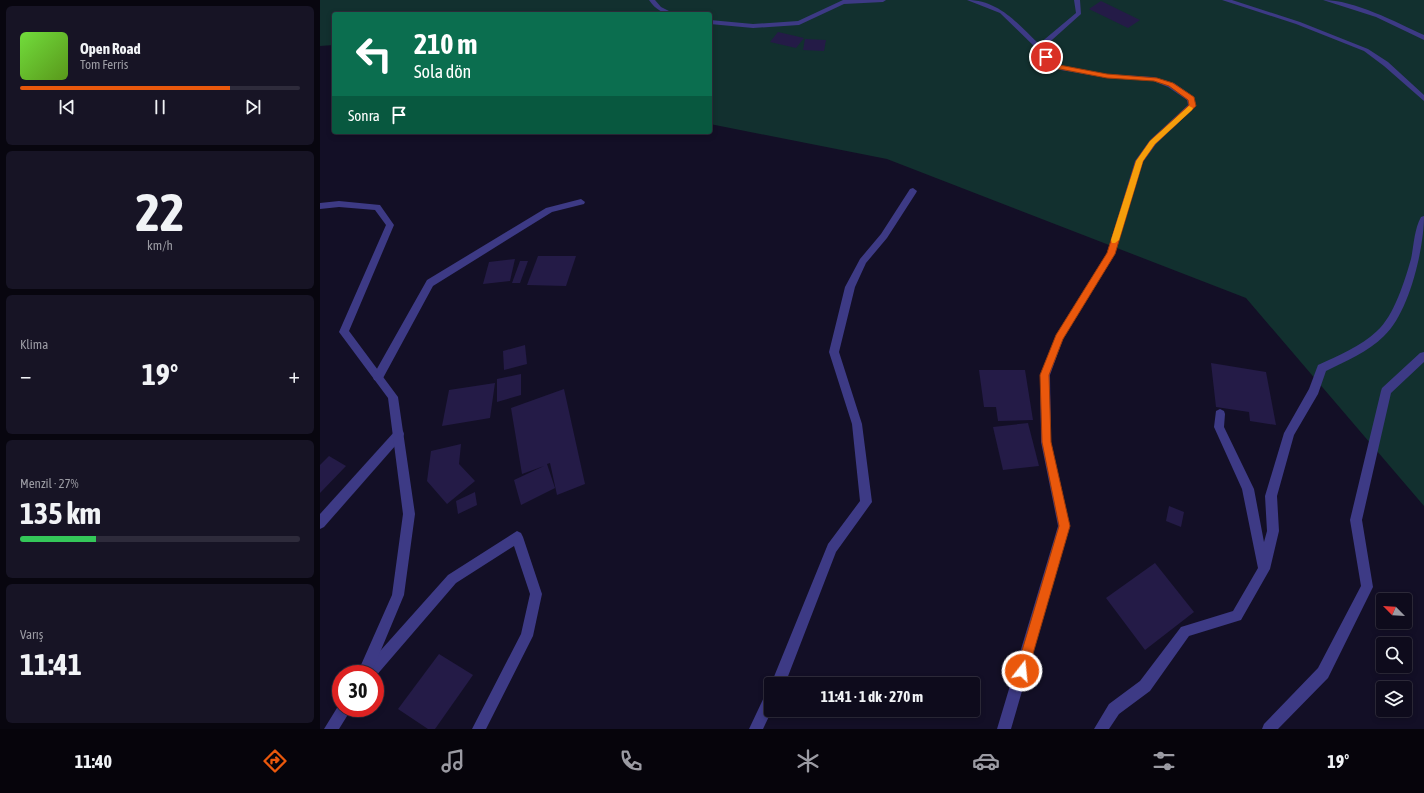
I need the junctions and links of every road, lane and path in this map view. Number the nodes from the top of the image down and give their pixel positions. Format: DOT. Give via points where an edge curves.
graph roads {
  1 [pos="652,0"];
  2 [pos="883,0"];
  3 [pos="970,0"];
  4 [pos="1077,0"];
  5 [pos="1225,0"];
  6 [pos="1326,0"];
  7 [pos="668,12"];
  8 [pos="712,22"];
  9 [pos="1424,38"];
  10 [pos="1039,48"];
  11 [pos="1424,99"];
  12 [pos="913,191"];
  13 [pos="581,202"];
  14 [pos="320,206"];
  15 [pos="1424,219"];
  16 [pos="1424,356"];
  17 [pos="378,377"];
  18 [pos="1220,414"];
  19 [pos="399,434"];
  20 [pos="320,523"];
  21 [pos="1264,569"];
  22 [pos="368,665"];
  23 [pos="377,665"];
  24 [pos="781,677"];
  25 [pos="764,712"];
  26 [pos="339,717"];
  27 [pos="332,729"];
  28 [pos="479,729"];
  29 [pos="756,729"];
  30 [pos="1004,729"];
  31 [pos="1101,729"];
  32 [pos="1269,729"];
  1 -- 7 [label="street" via="659,8"];
  2 -- 8 [label="street" via="843,2 799,23 753,26"];
  3 -- 10 [label="street" via="1002,12"];
  4 -- 10 [label="street" via="1079,13"];
  5 -- 11 [label="street" via="1298,23 1366,50 1386,64"];
  6 -- 9 [label="street" via="1378,16"];
  10 -- 30 [label="street" via="1052,66 1107,76 1154,79 1171,85 1192,99 1192,106 1153,142 1140,161 1111,254 1059,338 1045,375 1046,442 1064,526"];
  12 -- 24 [label="street" via="884,236 863,261 850,287 834,352 857,424 866,502 832,548"];
  13 -- 17 [label="street" via="549,210 430,283"];
  14 -- 17 [label="street" via="339,204 377,207 390,225 344,332"];
  15 -- 21 [label="street" via="1419,230 1414,265 1386,328 1358,349 1322,368 1314,391 1289,433 1271,496 1273,531"];
  16 -- 32 [label="street" via="1386,391 1356,520 1367,586 1323,673"];
  17 -- 19 [label="street" via="393,397"];
  18 -- 21 [label="street" via="1219,427 1248,489"];
  19 -- 20 [label="street"];
  19 -- 22 [label="street" via="409,514 398,595"];
  21 -- 31 [label="street" via="1237,616 1185,631 1144,686 1114,709"];
  23 -- 28 [label="street" via="452,579 517,537 536,594 527,636"];
  25 -- 29 [label="street"];
  26 -- 27 [label="street"];
}
